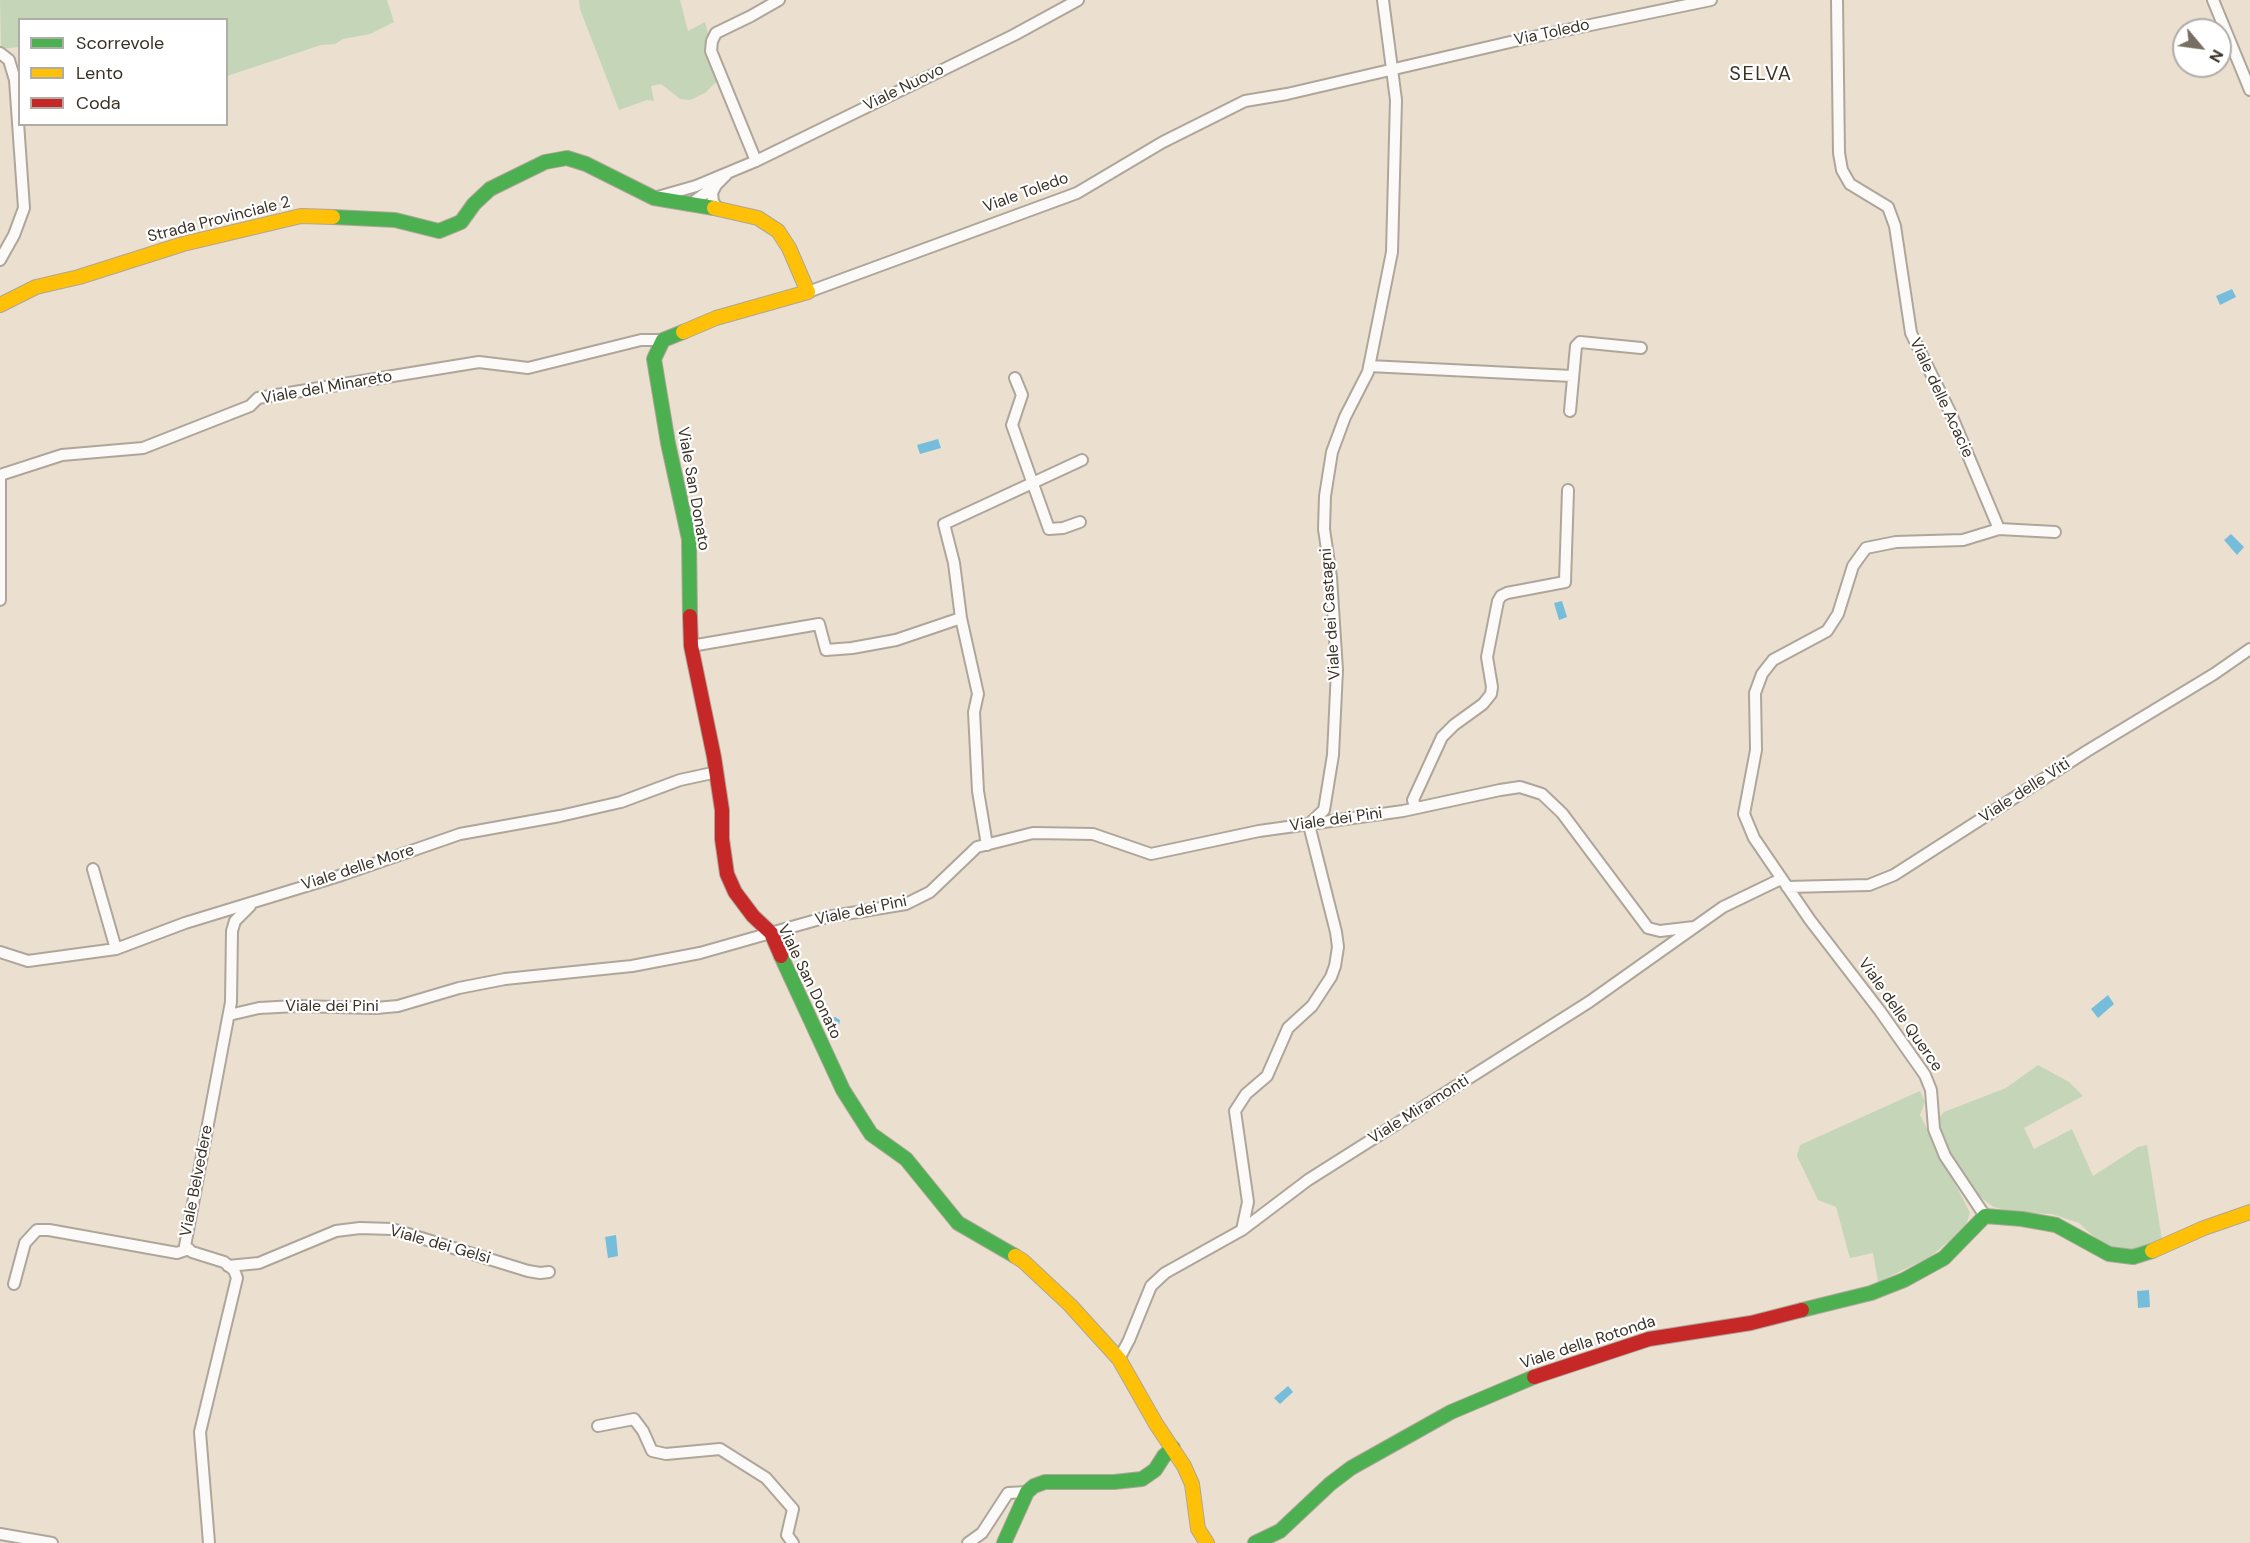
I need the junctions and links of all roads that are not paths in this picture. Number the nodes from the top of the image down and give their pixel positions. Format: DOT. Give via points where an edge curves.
graph roads {
  1 [pos="778,0"];
  2 [pos="1078,0"];
  3 [pos="1383,0"];
  4 [pos="1711,0"];
  5 [pos="1837,0"];
  6 [pos="2213,0"];
  7 [pos="0,53"];
  8 [pos="1394,70"];
  9 [pos="2250,90"];
  10 [pos="18,106"];
  11 [pos="19,126"];
  12 [pos="756,161"];
  13 [pos="729,173"];
  14 [pos="716,185"];
  15 [pos="696,186"];
  16 [pos="654,198"];
  17 [pos="689,205"];
  18 [pos="719,210"];
  19 [pos="0,260"];
  20 [pos="808,292"];
  21 [pos="0,305"];
  22 [pos="663,340"];
  23 [pos="1641,348"];
  24 [pos="1369,366"];
  25 [pos="1572,376"];
  26 [pos="1015,378"];
  27 [pos="1570,411"];
  28 [pos="1082,460"];
  29 [pos="0,475"];
  30 [pos="1033,483"];
  31 [pos="1568,490"];
  32 [pos="1080,522"];
  33 [pos="1999,529"];
  34 [pos="2055,532"];
  35 [pos="0,600"];
  36 [pos="961,618"];
  37 [pos="691,646"];
  38 [pos="2250,649"];
  39 [pos="717,772"];
  40 [pos="1416,808"];
  41 [pos="1309,825"];
  42 [pos="987,845"];
  43 [pos="93,869"];
  44 [pos="1784,883"];
  45 [pos="254,902"];
  46 [pos="1694,927"];
  47 [pos="771,933"];
  48 [pos="116,949"];
  49 [pos="0,952"];
  50 [pos="229,1016"];
  51 [pos="2250,1212"];
  52 [pos="1985,1216"];
  53 [pos="1242,1230"];
  54 [pos="189,1249"];
  55 [pos="228,1266"];
  56 [pos="549,1272"];
  57 [pos="14,1284"];
  58 [pos="1119,1359"];
  59 [pos="597,1426"];
  60 [pos="1173,1448"];
  61 [pos="1027,1492"];
  62 [pos="0,1533"];
  63 [pos="52,1543"];
  64 [pos="209,1543"];
  65 [pos="793,1543"];
  66 [pos="968,1543"];
  67 [pos="1004,1543"];
  68 [pos="1207,1543"];
  69 [pos="1255,1543"];
  1 -- 12 [label="street" via="716,33 712,41 711,51"];
  2 -- 12 [label="street, Viale Nuovo" via="1014,36"];
  3 -- 8 [label="street, Viale dei Castagni"];
  4 -- 8 [label="street, Via Toledo"];
  5 -- 33 [label="street, Viale delle Acacie" via="1842,170 1850,184 1888,207 1895,226 1911,333 1950,412"];
  6 -- 9 [label="street"];
  7 -- 10 [label="street" via="9,60"];
  8 -- 20 [label="street, Viale Toledo" via="1245,101 1163,142 1077,193"];
  8 -- 24 [label="street, Viale dei Castagni" via="1392,252"];
  11 -- 19 [label="street" via="24,208"];
  12 -- 13 [label="street, Viale Nuovo"];
  13 -- 14 [label="street, Viale Nuovo"];
  13 -- 15 [label="street, Viale Nuovo"];
  14 -- 17 [label="street, Viale Nuovo"];
  14 -- 18 [label="street" via="712,202"];
  15 -- 16 [label="street, Viale Nuovo"];
  15 -- 17 [label="street"];
  16 -- 17 [label="street, Strada Provinciale 2"];
  16 -- 21 [label="street, Strada Provinciale 2" via="567,158 545,162 490,189 461,222 439,231 395,220 301,216 183,244 36,287"];
  17 -- 18 [label="street, Strada Provinciale 2"];
  18 -- 20 [label="street, Strada Provinciale 2" via="758,218 778,231"];
  20 -- 22 [label="street, Viale Toledo" via="716,318"];
  22 -- 29 [label="street, Viale del Minareto" via="641,340 528,368 479,362 258,398 250,406 143,448 62,455"];
  22 -- 37 [label="street, Viale San Donato" via="654,359 689,539"];
  23 -- 25 [label="street" via="1580,342"];
  24 -- 25 [label="street"];
  24 -- 41 [label="street, Viale dei Castagni" via="1332,452 1325,496 1324,529 1337,681 1333,755 1324,810"];
  25 -- 27 [label="street"];
  26 -- 30 [label="street" via="1022,395 1012,425"];
  28 -- 30 [label="street"];
  29 -- 35 [label="street"];
  30 -- 32 [label="street" via="1049,529"];
  30 -- 36 [label="street" via="944,524"];
  31 -- 40 [label="street" via="1565,582 1501,596 1487,657 1491,694 1442,737 1413,800"];
  33 -- 34 [label="street"];
  33 -- 44 [label="street, Viale delle Querce" via="1963,540 1866,548 1853,566 1838,614 1827,631 1773,660 1762,674 1755,693 1756,750 1744,814 1754,838"];
  36 -- 37 [label="street" via="896,640 852,648 826,650 819,624"];
  36 -- 42 [label="street" via="978,694 978,791"];
  37 -- 39 [label="street, Viale San Donato"];
  38 -- 44 [label="street, Viale delle Viti" via="1894,875 1869,885"];
  39 -- 45 [label="street, Viale delle More" via="680,780 621,802 460,834"];
  39 -- 47 [label="street, Viale San Donato" via="727,874 735,892"];
  40 -- 41 [label="street, Viale dei Pini"];
  40 -- 46 [label="street, Viale dei Pini" via="1500,790 1520,788 1542,794 1562,813 1648,928 1660,931"];
  41 -- 42 [label="street, Viale dei Pini" via="1259,831 1151,854 1093,834 1033,833"];
  41 -- 53 [label="street" via="1336,932 1335,966 1312,1006 1288,1028 1267,1076 1234,1111 1248,1202"];
  42 -- 47 [label="street, Viale dei Pini" via="977,847 930,892 906,903 827,917"];
  43 -- 48 [label="street"];
  44 -- 46 [label="street, Viale Miramonti" via="1723,907"];
  44 -- 52 [label="street, Viale delle Querce" via="1924,1075 1931,1090 1934,1129 1946,1156"];
  45 -- 48 [label="street, Viale delle More"];
  45 -- 50 [label="street, Viale Belvedere" via="235,921 231,931"];
  46 -- 53 [label="street, Viale Miramonti" via="1589,1002 1308,1180"];
  47 -- 50 [label="street, Viale dei Pini" via="677,958 505,979 398,1006 259,1008"];
  47 -- 58 [label="street, Viale San Donato" via="843,1090 871,1134 906,1160 958,1223 1023,1261"];
  48 -- 49 [label="street, Viale delle More" via="28,961"];
  50 -- 54 [label="street, Viale Belvedere" via="186,1236 185,1246"];
  51 -- 52 [label="street" via="2133,1257 2109,1254 2056,1226"];
  52 -- 69 [label="street, Viale della Rotonda" via="1944,1258 1872,1293 1751,1323 1649,1339 1535,1376 1451,1412 1351,1468 1280,1531"];
  53 -- 58 [label="street, Viale Miramonti" via="1165,1273 1151,1286"];
  54 -- 55 [label="street, Viale Belvedere"];
  54 -- 57 [label="street" via="177,1253 37,1230 25,1243"];
  55 -- 56 [label="street, Viale dei Gelsi" via="259,1263 336,1231 360,1228 392,1229 528,1271"];
  55 -- 64 [label="street" via="237,1278 201,1432"];
  58 -- 60 [label="street, Viale San Donato"];
  59 -- 65 [label="street" via="633,1419 652,1451 666,1454 720,1449 766,1478 793,1509 787,1535"];
  60 -- 61 [label="street" via="1142,1479 1046,1482"];
  60 -- 68 [label="street" via="1192,1484 1198,1529"];
  61 -- 66 [label="street" via="1008,1493 982,1533"];
  61 -- 67 [label="street"];
  62 -- 63 [label="street"];
}
